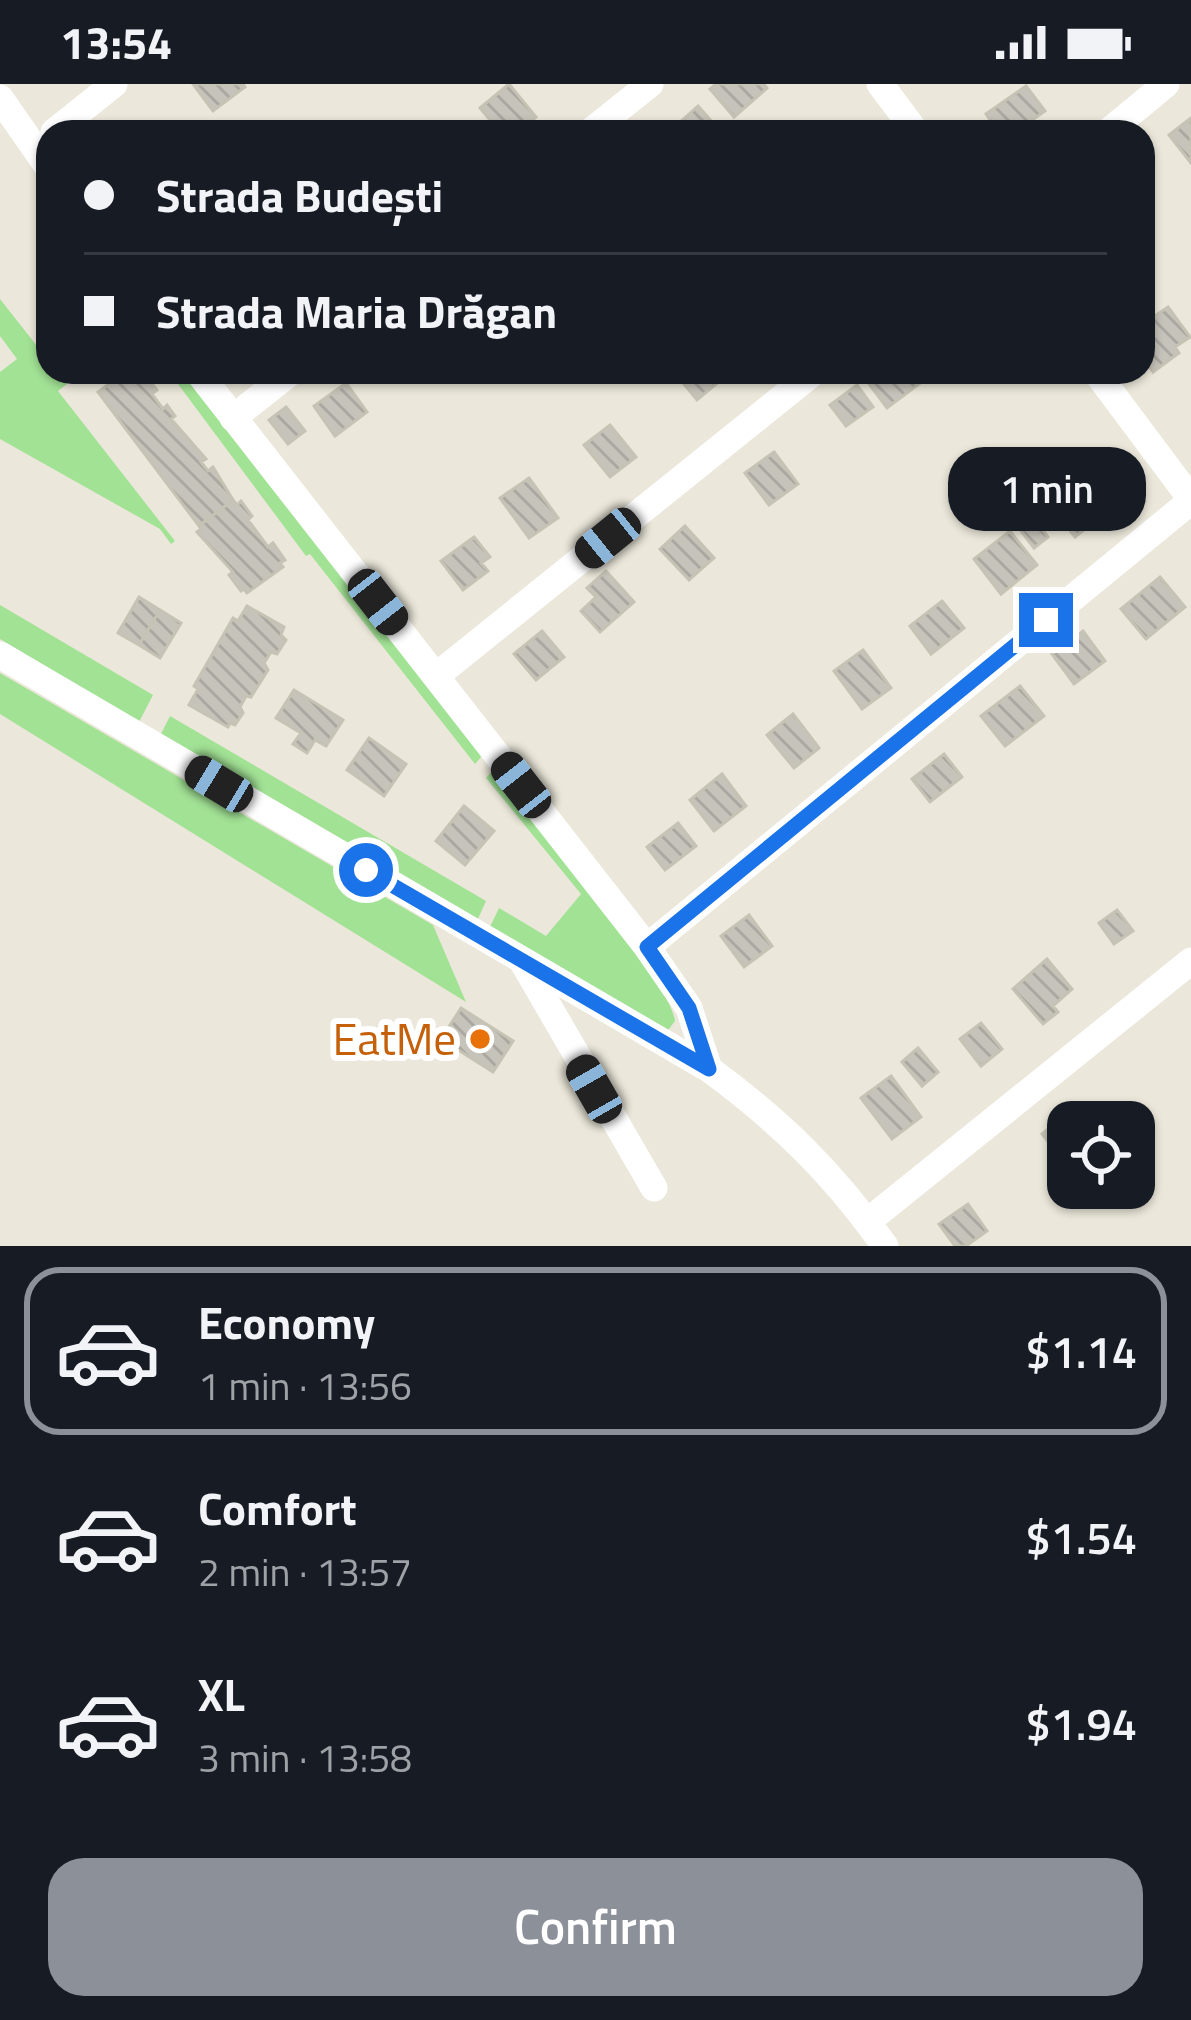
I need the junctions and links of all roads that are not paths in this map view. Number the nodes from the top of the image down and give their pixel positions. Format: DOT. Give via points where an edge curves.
graph roads {
  1 [pos="114,84"];
  2 [pos="650,84"];
  3 [pos="880,84"];
  4 [pos="1166,84"];
  5 [pos="0,98"];
  6 [pos="75,120"];
  7 [pos="605,120"];
  8 [pos="907,120"];
  9 [pos="1122,120"];
  10 [pos="36,136"];
  11 [pos="207,384"];
  12 [pos="276,384"];
  13 [pos="799,384"];
  14 [pos="1105,384"];
  15 [pos="233,418"];
  16 [pos="1191,500"];
  17 [pos="0,655"];
  18 [pos="436,676"];
  19 [pos="647,947"];
  20 [pos="1191,961"];
  21 [pos="524,964"];
  22 [pos="709,1069"];
  23 [pos="654,1188"];
  24 [pos="867,1222"];
  25 [pos="885,1246"];
  1 -- 6 [label="street"];
  2 -- 7 [label="street"];
  3 -- 8 [label="street"];
  4 -- 9 [label="street"];
  5 -- 10 [label="street"];
  11 -- 15 [label="street"];
  12 -- 15 [label="street"];
  13 -- 18 [label="street"];
  14 -- 16 [label="street"];
  15 -- 18 [label="street"];
  16 -- 19 [label="street"];
  17 -- 21 [label="street"];
  18 -- 19 [label="street"];
  19 -- 22 [label="street" via="689,1008"];
  20 -- 24 [label="street"];
  21 -- 22 [label="street"];
  21 -- 23 [label="street"];
  22 -- 24 [label="street" via="798,1140"];
  24 -- 25 [label="street"];
}
